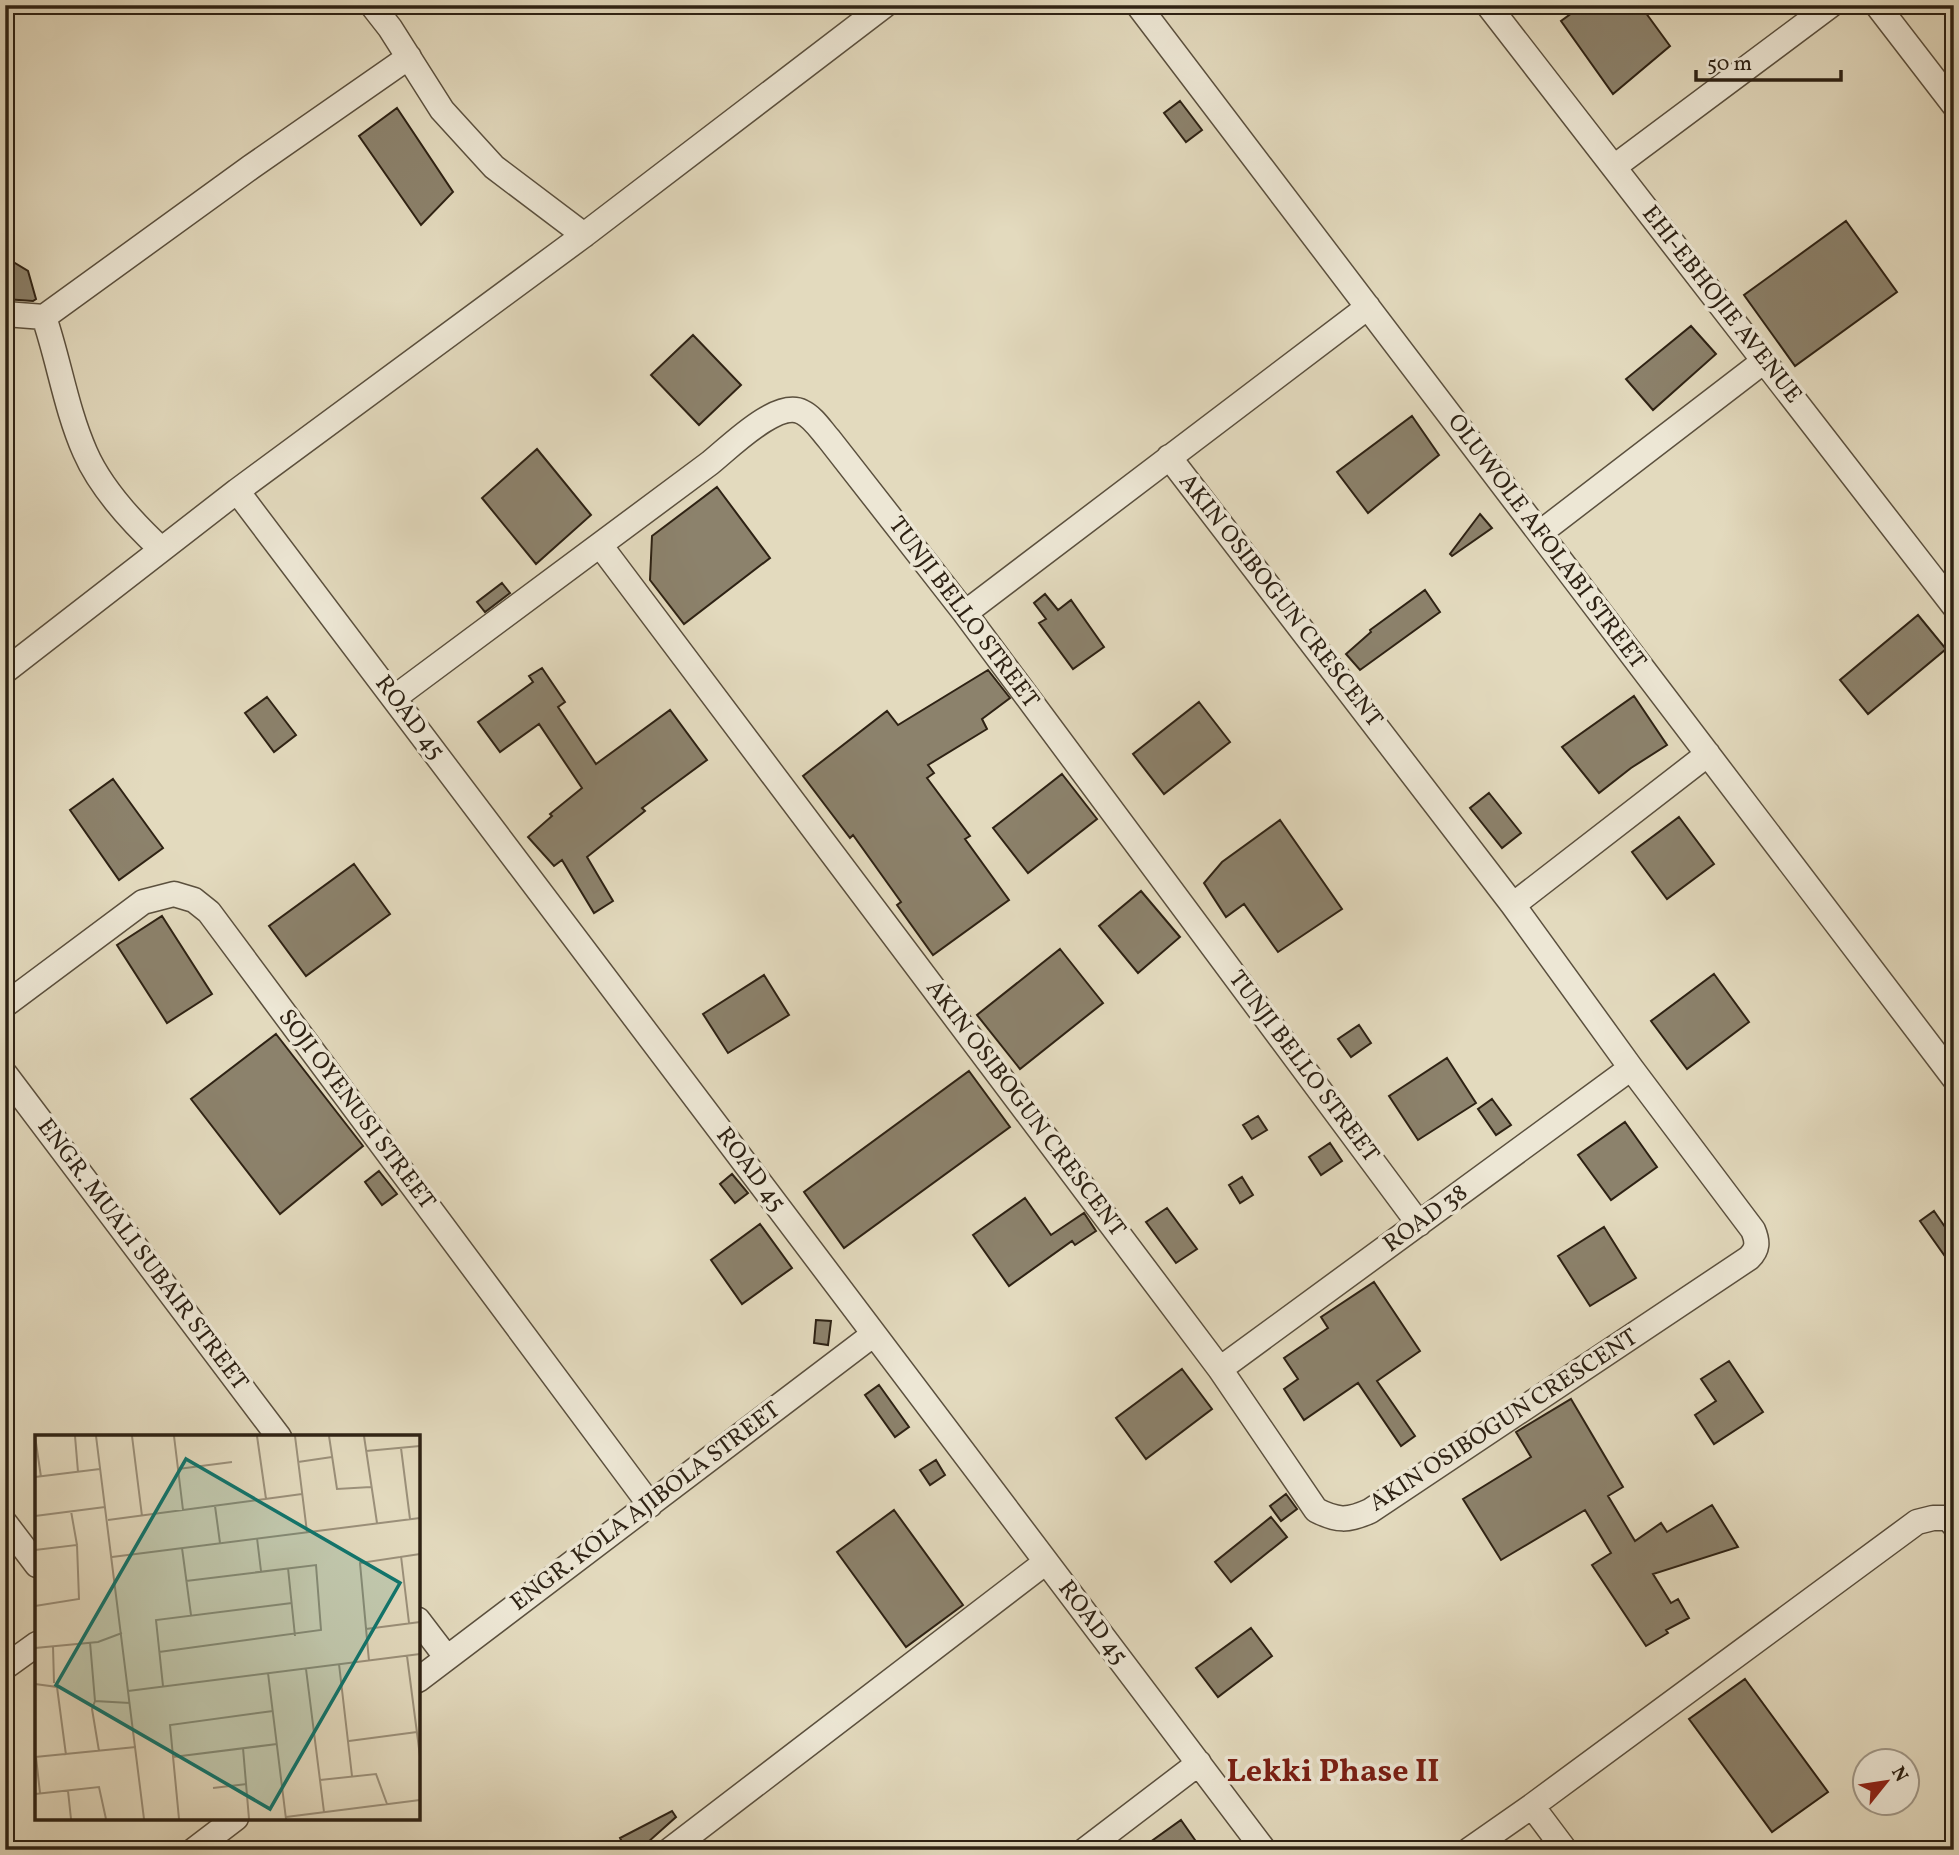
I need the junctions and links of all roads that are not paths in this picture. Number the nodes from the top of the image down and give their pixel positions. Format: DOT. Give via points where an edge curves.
graph roads {
  1 [pos="372,5"];
  2 [pos="885,5"];
  3 [pos="1138,5"];
  4 [pos="1488,5"];
  5 [pos="1831,5"];
  6 [pos="1877,5"];
  7 [pos="409,57"];
  8 [pos="1954,104"];
  9 [pos="1614,167"];
  10 [pos="584,235"];
  11 [pos="1368,307"];
  12 [pos="5,314"];
  13 [pos="44,317"];
  14 [pos="1764,361"];
  15 [pos="1170,457"];
  16 [pos="237,491"];
  17 [pos="1540,533"];
  18 [pos="600,545"];
  19 [pos="161,550"];
  20 [pos="1954,606"];
  21 [pos="965,613"];
  22 [pos="5,671"];
  23 [pos="394,698"];
  24 [pos="1708,754"];
  25 [pos="1513,905"];
  26 [pos="5,1005"];
  27 [pos="1949,1061"];
  28 [pos="1631,1068"];
  29 [pos="5,1074"];
  30 [pos="1419,1224"];
  31 [pos="874,1334"];
  32 [pos="1220,1369"];
  33 [pos="277,1435"];
  34 [pos="650,1504"];
  35 [pos="5,1523"];
  36 [pos="1954,1525"];
  37 [pos="35,1562"];
  38 [pos="1046,1562"];
  39 [pos="420,1623"];
  40 [pos="35,1645"];
  41 [pos="447,1658"];
  42 [pos="5,1667"];
  43 [pos="420,1678"];
  44 [pos="1199,1763"];
  45 [pos="1532,1806"];
  46 [pos="233,1820"];
  47 [pos="194,1850"];
  48 [pos="670,1850"];
  49 [pos="1085,1850"];
  50 [pos="1264,1850"];
  51 [pos="1469,1850"];
  52 [pos="1565,1850"];
  1 -- 7 [label="street"];
  2 -- 10 [label="street"];
  3 -- 11 [label="street, OLUWOLE AFOLABI STREET"];
  4 -- 9 [label="street, EHI-EBHOJIE AVENUE"];
  5 -- 9 [label="street"];
  6 -- 8 [label="street"];
  7 -- 10 [label="street" via="442,110 494,167"];
  7 -- 13 [label="street"];
  9 -- 14 [label="street, EHI-EBHOJIE AVENUE"];
  10 -- 16 [label="street"];
  11 -- 15 [label="street"];
  11 -- 17 [label="street, OLUWOLE AFOLABI STREET"];
  12 -- 13 [label="street"];
  13 -- 19 [label="street" via="85,453 135,525"];
  14 -- 17 [label="street"];
  14 -- 20 [label="street, EHI-EBHOJIE AVENUE"];
  15 -- 21 [label="street"];
  15 -- 25 [label="street, AKIN OSIBOGUN CRESCENT"];
  16 -- 19 [label="street"];
  16 -- 23 [label="street, ROAD 45"];
  17 -- 24 [label="street, OLUWOLE AFOLABI STREET"];
  18 -- 21 [label="street, TUNJI BELLO STREET" via="758,424 794,409 808,416 829,439"];
  18 -- 23 [label="street, TUNJI BELLO STREET"];
  18 -- 32 [label="street, AKIN OSIBOGUN CRESCENT"];
  19 -- 22 [label="street"];
  21 -- 30 [label="street, TUNJI BELLO STREET"];
  23 -- 31 [label="street, ROAD 45"];
  24 -- 25 [label="street"];
  24 -- 27 [label="street, OLUWOLE AFOLABI STREET"];
  25 -- 28 [label="street, AKIN OSIBOGUN CRESCENT"];
  26 -- 34 [label="street, SOJI OYENUSI STREET" via="143,902 174,894 194,900 217,923"];
  28 -- 30 [label="street, ROAD 38"];
  28 -- 32 [label="street, AKIN OSIBOGUN CRESCENT" via="1753,1230 1757,1246 1749,1258 1353,1519 1316,1510"];
  29 -- 33 [label="street, ENGR. MUALI SUBAIR STREET"];
  30 -- 32 [label="street, ROAD 38"];
  31 -- 34 [label="street, ENGR. KOLA AJIBOLA STREET"];
  31 -- 38 [label="street, ROAD 45"];
  34 -- 41 [label="street, ENGR. KOLA AJIBOLA STREET"];
  35 -- 37 [label="street"];
  36 -- 45 [label="street" via="1948,1517 1917,1522"];
  38 -- 44 [label="street, ROAD 45"];
  38 -- 48 [label="street"];
  39 -- 41 [label="street"];
  40 -- 42 [label="street"];
  41 -- 43 [label="street, ENGR. KOLA AJIBOLA STREET"];
  44 -- 49 [label="street"];
  44 -- 50 [label="street, ROAD 45"];
  45 -- 51 [label="street"];
  45 -- 52 [label="street"];
  46 -- 47 [label="street"];
}
